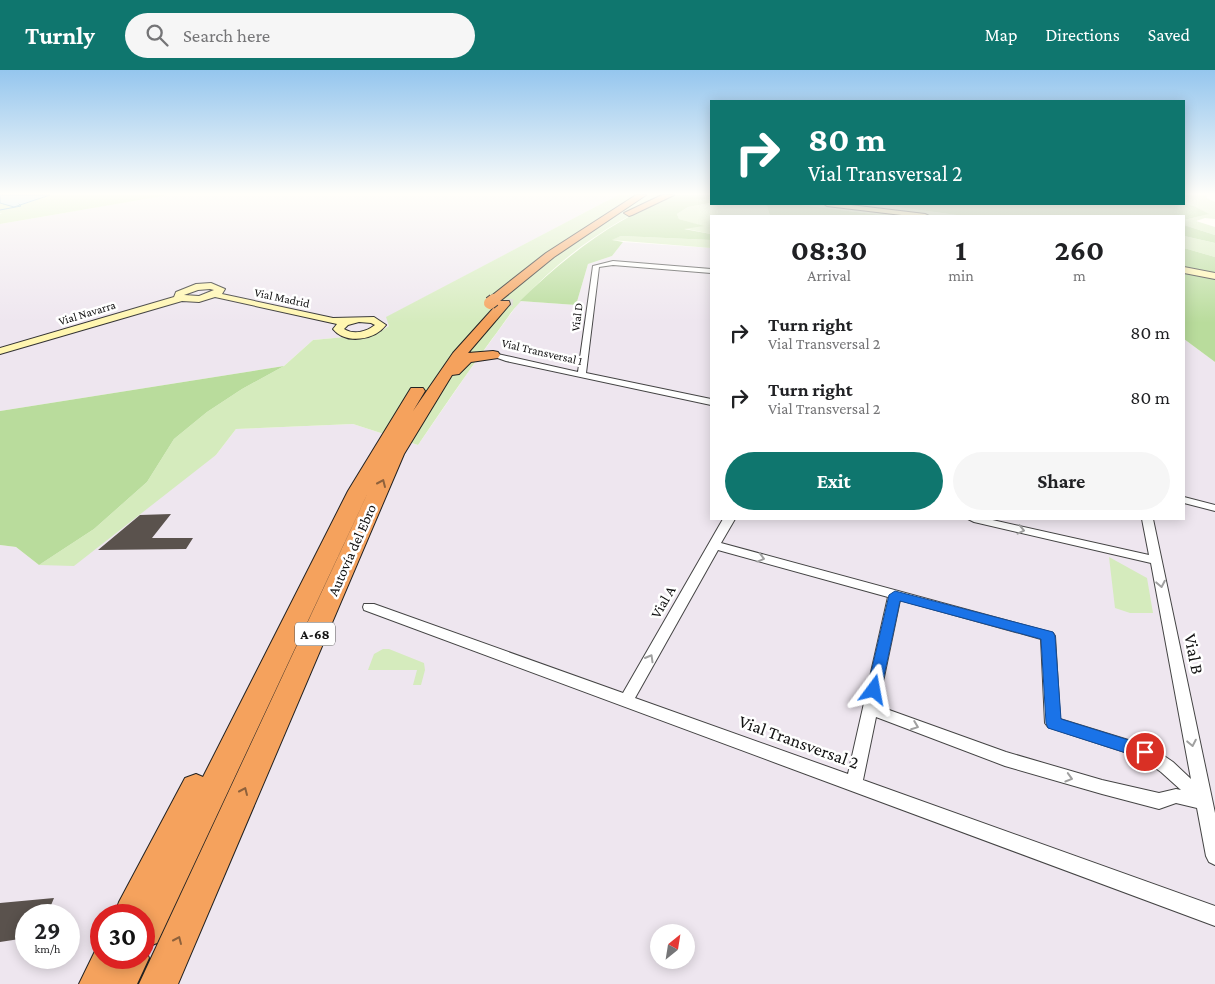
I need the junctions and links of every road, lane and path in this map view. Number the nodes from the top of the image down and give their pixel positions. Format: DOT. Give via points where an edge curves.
graph roads {
  1 [pos="585,238"];
  2 [pos="710,271"];
  3 [pos="1185,271"];
  4 [pos="1215,277"];
  5 [pos="217,293"];
  6 [pos="181,298"];
  7 [pos="202,298"];
  8 [pos="226,299"];
  9 [pos="499,302"];
  10 [pos="341,322"];
  11 [pos="0,352"];
  12 [pos="493,355"];
  13 [pos="582,373"];
  14 [pos="710,400"];
  15 [pos="400,432"];
  16 [pos="1185,496"];
  17 [pos="1185,500"];
  18 [pos="1215,502"];
  19 [pos="1215,508"];
  20 [pos="728,520"];
  21 [pos="978,520"];
  22 [pos="1148,520"];
  23 [pos="714,545"];
  24 [pos="1156,561"];
  25 [pos="895,595"];
  26 [pos="369,607"];
  27 [pos="626,700"];
  28 [pos="870,709"];
  29 [pos="854,784"];
  30 [pos="1203,797"];
  31 [pos="1215,856"];
  32 [pos="138,904"];
  33 [pos="155,907"];
  34 [pos="1215,916"];
  35 [pos="106,969"];
  36 [pos="125,969"];
  37 [pos="98,984"];
  38 [pos="118,984"];
  39 [pos="158,984"];
  1 -- 9 [label="highway, Autovía del Ebro / A-68"];
  2 -- 13 [label="street, Vial D" via="618,264 595,268"];
  3 -- 4 [label="street"];
  5 -- 6 [label="street, Vial Madrid" via="220,289 216,287 196,287 179,294"];
  5 -- 7 [label="street"];
  5 -- 8 [label="street, Vial Madrid"];
  6 -- 7 [label="street, Vial Madrid"];
  6 -- 11 [label="street, Vial Navarra"];
  7 -- 8 [label="street, Vial Madrid"];
  8 -- 10 [label="street, Vial Madrid"];
  9 -- 12 [label="highway" via="501,312 475,346"];
  9 -- 15 [label="highway, Autovía del Ebro / A-68"];
  12 -- 13 [label="street, Vial Transversal 1"];
  12 -- 15 [label="highway" via="471,357 461,362 420,426"];
  13 -- 14 [label="street, Vial Transversal 1"];
  15 -- 32 [label="highway" via="377,443 332,522"];
  15 -- 33 [label="highway, Autovía del Ebro / A-68" via="358,491"];
  39 -- 15 [label="highway, Autovía del Ebro / A-68, one-way" via="395,454"];
  16 -- 18 [label="street"];
  17 -- 19 [label="street"];
  20 -- 23 [label="street, Vial A"];
  21 -- 24 [label="street, one-way"];
  22 -- 24 [label="street, Vial B"];
  23 -- 25 [label="street, one-way"];
  27 -- 23 [label="street, Vial A, one-way"];
  24 -- 30 [label="street, Vial B, one-way"];
  25 -- 28 [label="street"];
  25 -- 30 [label="street" via="1048,636 1053,723 1145,752"];
  26 -- 27 [label="street, Vial Transversal 2"];
  27 -- 29 [label="street, Vial Transversal 2"];
  28 -- 29 [label="street"];
  28 -- 30 [label="street, one-way" via="1005,759 1102,787 1160,801 1176,796"];
  29 -- 34 [label="street, Vial Transversal 2"];
  30 -- 31 [label="street, Vial B"];
  35 -- 37 [label="highway"];
  36 -- 38 [label="highway"];
}
